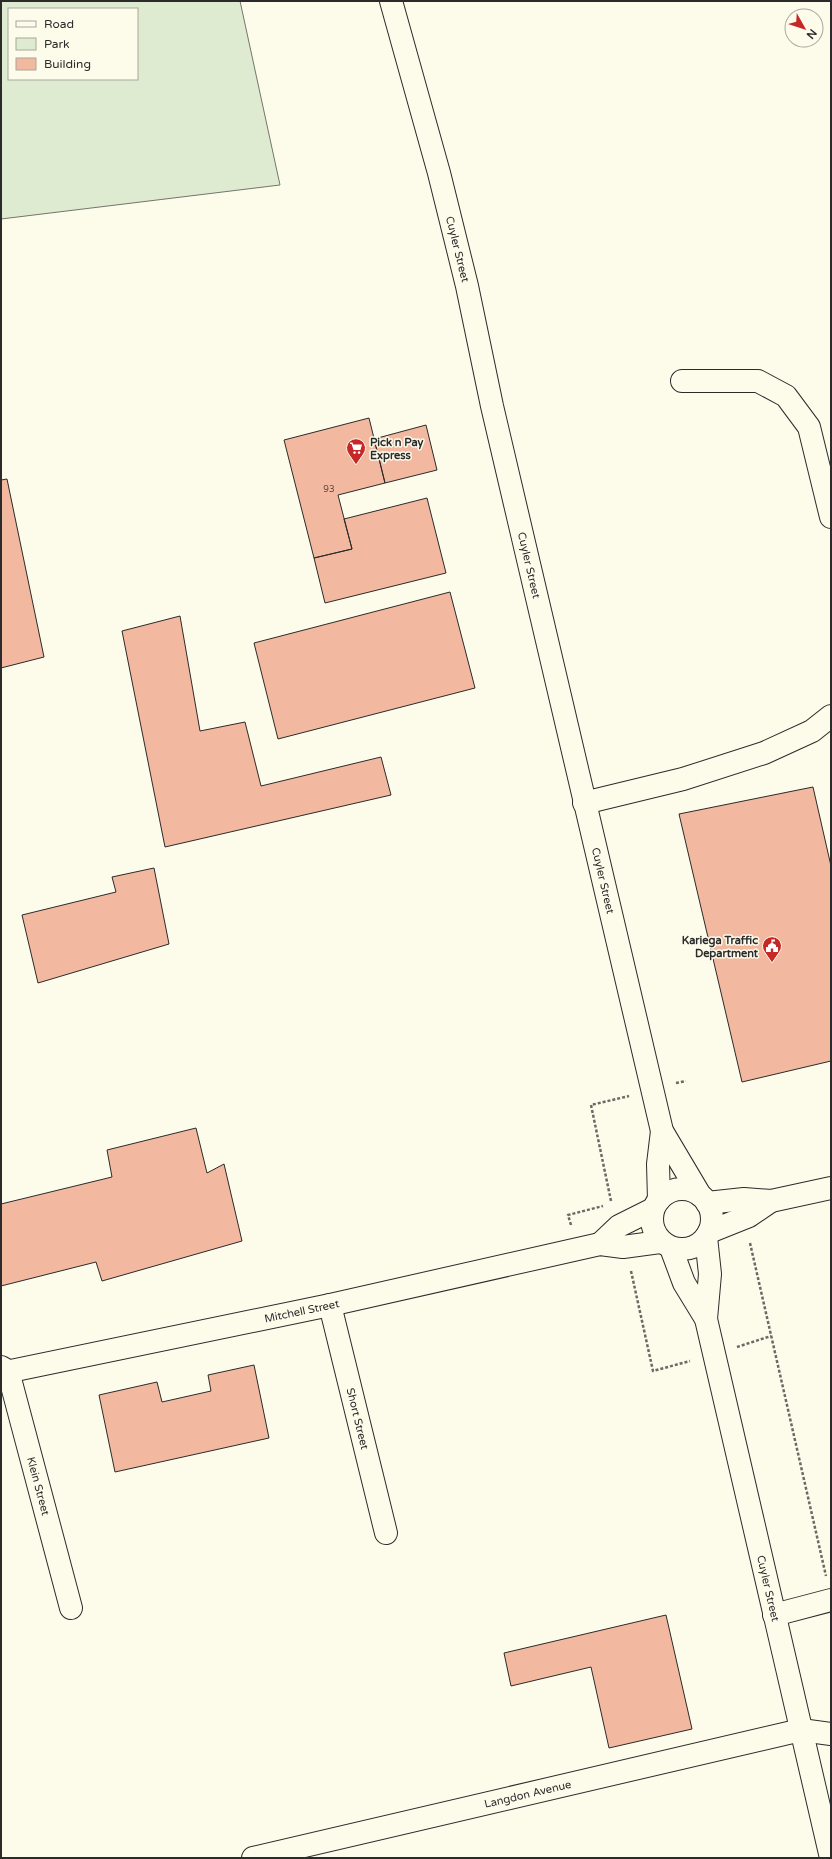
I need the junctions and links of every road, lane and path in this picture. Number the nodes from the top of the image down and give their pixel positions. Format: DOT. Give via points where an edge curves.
graph roads {
  1 [pos="391,1"];
  2 [pos="682,381"];
  3 [pos="831,517"];
  4 [pos="831,716"];
  5 [pos="584,803"];
  6 [pos="686,1081"];
  7 [pos="652,1090"];
  8 [pos="662,1131"];
  9 [pos="831,1188"];
  10 [pos="704,1199"];
  11 [pos="771,1201"];
  12 [pos="611,1203"];
  13 [pos="604,1205"];
  14 [pos="656,1205"];
  15 [pos="708,1235"];
  16 [pos="750,1242"];
  17 [pos="600,1244"];
  18 [pos="666,1245"];
  19 [pos="578,1249"];
  20 [pos="630,1267"];
  21 [pos="330,1305"];
  22 [pos="706,1319"];
  23 [pos="3,1371"];
  24 [pos="653,1371"];
  25 [pos="386,1533"];
  26 [pos="829,1591"];
  27 [pos="72,1608"];
  28 [pos="774,1615"];
  29 [pos="801,1730"];
  30 [pos="831,1734"];
  31 [pos="253,1858"];
  32 [pos="831,1858"];
  1 -- 5 [label="main road, Cuyler Street" via="439,173 467,286 492,406"];
  2 -- 3 [label="main road" via="758,380 786,396 809,427"];
  4 -- 5 [label="main road" via="812,732 764,753 683,779"];
  5 -- 7 [label="main road, Cuyler Street"];
  6 -- 7 [label="path"];
  7 -- 8 [label="main road, Cuyler Street"];
  7 -- 12 [label="path" via="591,1105"];
  8 -- 10 [label="main road, Cuyler Street"];
  8 -- 14 [label="main road, Cuyler Street"];
  9 -- 11 [label="main road"];
  10 -- 11 [label="main road"];
  10 -- 14 [label="main road" via="690,1190 680,1189 668,1192"];
  10 -- 15 [label="main road" via="712,1217"];
  11 -- 15 [label="main road" via="749,1216"];
  13 -- 19 [label="path" via="568,1215"];
  14 -- 17 [label="main road" via="619,1226"];
  14 -- 18 [label="main road" via="651,1220 654,1231"];
  15 -- 18 [label="main road" via="695,1247 683,1250"];
  15 -- 22 [label="main road, Cuyler Street" via="710,1274"];
  16 -- 26 [label="path"];
  17 -- 18 [label="main road, Mitchell Street" via="623,1247"];
  17 -- 19 [label="main road, Mitchell Street"];
  18 -- 22 [label="main road, Cuyler Street" via="684,1283"];
  19 -- 21 [label="main road, Mitchell Street"];
  20 -- 24 [label="path"];
  21 -- 23 [label="main road, Mitchell Street"];
  21 -- 25 [label="main road, Short Street"];
  22 -- 28 [label="main road, Cuyler Street"];
  23 -- 27 [label="main road, Klein Street"];
  26 -- 28 [label="main road"];
  28 -- 29 [label="main road, Cuyler Street"];
  29 -- 30 [label="main road"];
  29 -- 31 [label="main road, Langdon Avenue"];
  29 -- 32 [label="main road, Cuyler Street"];
}
